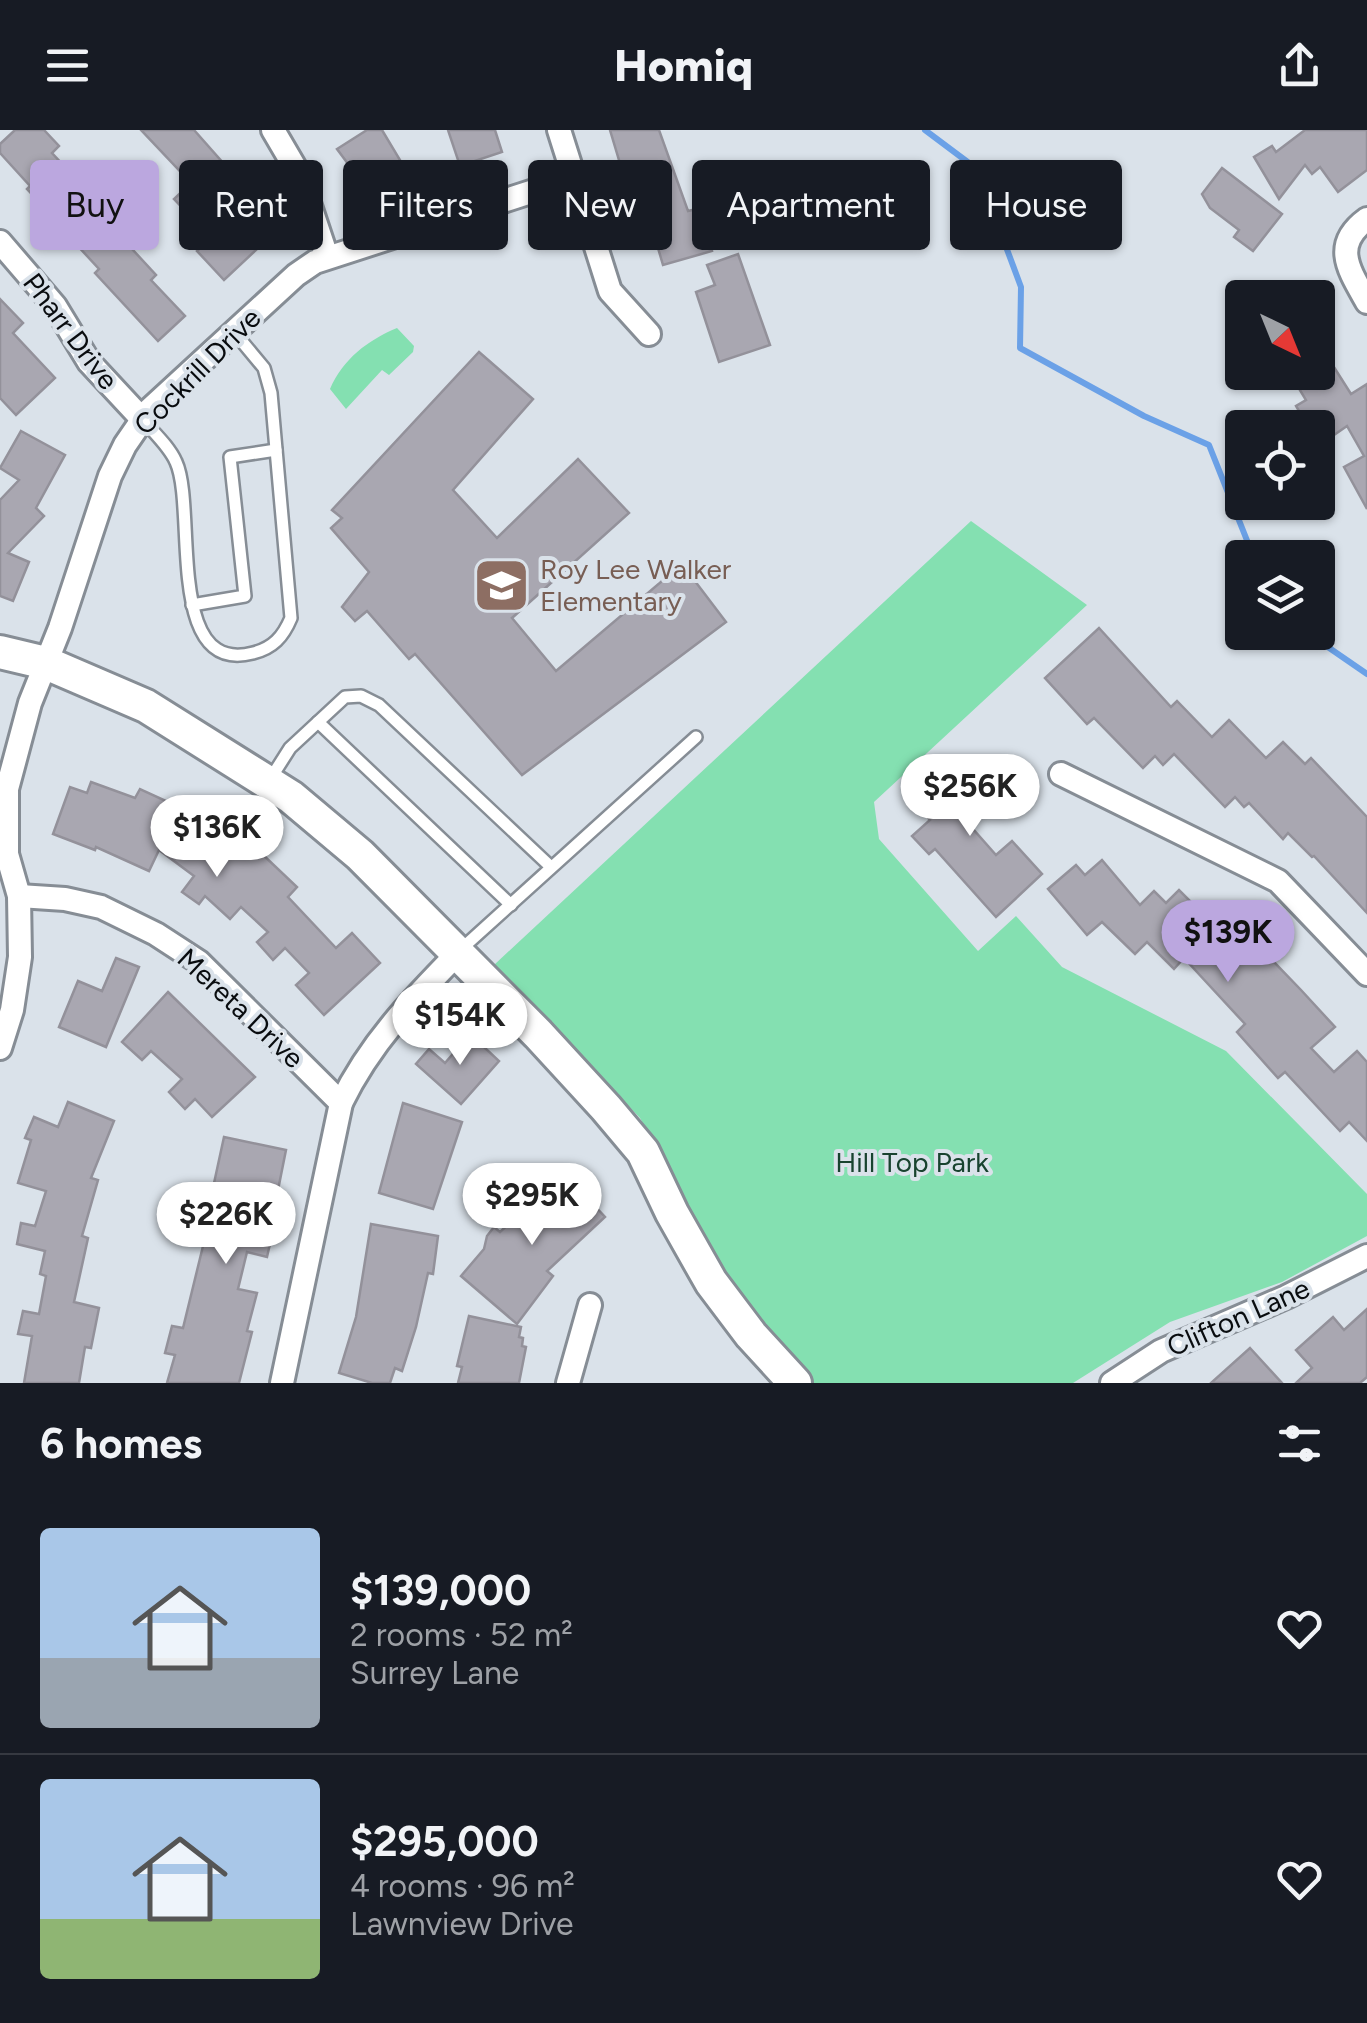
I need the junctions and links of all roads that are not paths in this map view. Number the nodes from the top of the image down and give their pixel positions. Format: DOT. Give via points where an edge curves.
graph roads {
  1 [pos="274,130"];
  2 [pos="559,130"];
  3 [pos="568,160"];
  4 [pos="528,193"];
  5 [pos="1367,219"];
  6 [pos="0,242"];
  7 [pos="597,250"];
  8 [pos="327,256"];
  9 [pos="1367,302"];
  10 [pos="234,332"];
  11 [pos="649,334"];
  12 [pos="142,419"];
  13 [pos="276,450"];
  14 [pos="192,605"];
  15 [pos="0,652"];
  16 [pos="46,663"];
  17 [pos="318,722"];
  18 [pos="696,737"];
  19 [pos="1061,774"];
  20 [pos="268,782"];
  21 [pos="551,866"];
  22 [pos="18,896"];
  23 [pos="511,904"];
  24 [pos="458,952"];
  25 [pos="1367,974"];
  26 [pos="0,1048"];
  27 [pos="341,1103"];
  28 [pos="1367,1256"];
  29 [pos="590,1306"];
  30 [pos="282,1383"];
  31 [pos="568,1383"];
  32 [pos="796,1383"];
  33 [pos="1112,1383"];
  1 -- 8 [label="street" via="300,176"];
  2 -- 3 [label="street"];
  4 -- 8 [label="street, Cockrill Drive"];
  5 -- 9 [label="street" via="1346,246 1347,263"];
  6 -- 12 [label="street, Pharr Drive" via="55,306 96,372"];
  7 -- 11 [label="street" via="610,291"];
  8 -- 10 [label="street, Cockrill Drive"];
  10 -- 12 [label="street, Cockrill Drive"];
  10 -- 13 [label="lane" via="264,368"];
  12 -- 14 [label="lane" via="176,462"];
  12 -- 16 [label="street, Cockrill Drive" via="110,476"];
  13 -- 14 [label="lane" via="230,457 245,596"];
  13 -- 14 [label="lane" via="291,618 284,634 262,651 228,654 205,638"];
  15 -- 16 [label="street"];
  16 -- 20 [label="street" via="146,706"];
  16 -- 22 [label="street, Cockrill Drive" via="7,789 8,854"];
  17 -- 20 [label="lane"];
  17 -- 21 [label="lane" via="345,697 379,705"];
  17 -- 23 [label="lane"];
  18 -- 21 [label="lane"];
  19 -- 25 [label="street" via="1278,881"];
  20 -- 24 [label="street" via="360,855"];
  21 -- 23 [label="lane"];
  22 -- 26 [label="street, Cockrill Drive" via="20,957"];
  22 -- 27 [label="street, Mereta Drive" via="102,907 156,934 198,962"];
  23 -- 24 [label="lane"];
  24 -- 27 [label="street" via="392,1020"];
  24 -- 32 [label="street" via="642,1152 710,1282"];
  27 -- 30 [label="street"];
  28 -- 33 [label="street, Clifton Lane" via="1161,1351"];
  29 -- 31 [label="street"];
}
